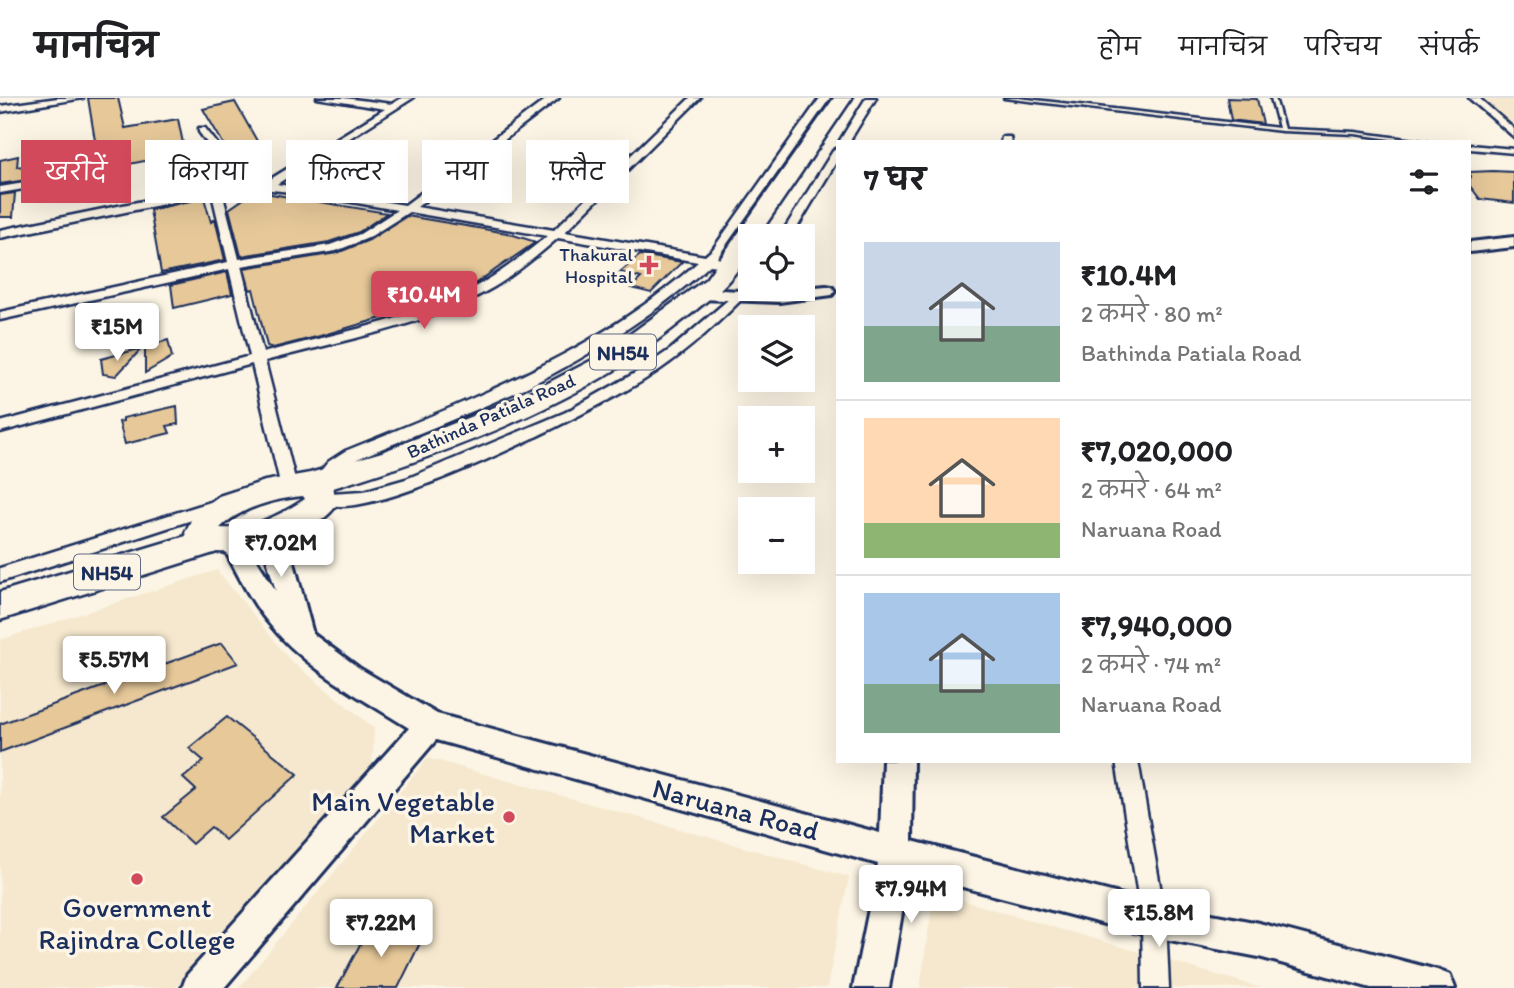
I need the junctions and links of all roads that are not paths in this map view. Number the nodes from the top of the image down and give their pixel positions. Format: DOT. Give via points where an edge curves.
graph roads {
  1 [pos="78,98"];
  2 [pos="322,98"];
  3 [pos="408,98"];
  4 [pos="554,98"];
  5 [pos="695,98"];
  6 [pos="825,98"];
  7 [pos="843,98"];
  8 [pos="859,98"];
  9 [pos="871,98"];
  10 [pos="1006,98"];
  11 [pos="1273,98"];
  12 [pos="1474,98"];
  13 [pos="394,107"];
  14 [pos="0,109"];
  15 [pos="202,130"];
  16 [pos="1282,130"];
  17 [pos="1514,134"];
  18 [pos="210,140"];
  19 [pos="845,140"];
  20 [pos="1410,140"];
  21 [pos="1471,147"];
  22 [pos="1514,151"];
  23 [pos="836,154"];
  24 [pos="272,183"];
  25 [pos="21,187"];
  26 [pos="272,187"];
  27 [pos="0,190"];
  28 [pos="149,203"];
  29 [pos="219,203"];
  30 [pos="408,208"];
  31 [pos="759,224"];
  32 [pos="763,224"];
  33 [pos="775,224"];
  34 [pos="793,224"];
  35 [pos="558,232"];
  36 [pos="0,234"];
  37 [pos="1514,242"];
  38 [pos="1471,247"];
  39 [pos="233,264"];
  40 [pos="738,264"];
  41 [pos="832,291"];
  42 [pos="719,296"];
  43 [pos="0,316"];
  44 [pos="256,357"];
  45 [pos="0,427"];
  46 [pos="314,491"];
  47 [pos="248,499"];
  48 [pos="278,528"];
  49 [pos="219,532"];
  50 [pos="0,575"];
  51 [pos="0,586"];
  52 [pos="0,606"];
  53 [pos="301,640"];
  54 [pos="430,725"];
  55 [pos="898,763"];
  56 [pos="1127,763"];
  57 [pos="896,853"];
  58 [pos="1154,920"];
  59 [pos="1427,987"];
  60 [pos="200,988"];
  61 [pos="871,988"];
  62 [pos="1156,988"];
  1 -- 14 [label="street"];
  2 -- 13 [label="street"];
  3 -- 13 [label="street"];
  4 -- 30 [label="street"];
  5 -- 35 [label="street"];
  6 -- 31 [label="street"];
  7 -- 32 [label="highway, NH54"];
  8 -- 33 [label="highway"];
  9 -- 19 [label="street"];
  10 -- 16 [label="lane"];
  11 -- 16 [label="lane"];
  12 -- 17 [label="street"];
  13 -- 24 [label="street"];
  15 -- 18 [label="street"];
  16 -- 20 [label="lane"];
  21 -- 22 [label="lane"];
  23 -- 34 [label="street"];
  25 -- 27 [label="street"];
  26 -- 30 [label="street"];
  28 -- 36 [label="street"];
  29 -- 39 [label="street"];
  30 -- 35 [label="street"];
  30 -- 39 [label="street" via="364,236 332,248"];
  35 -- 40 [label="street"];
  35 -- 44 [label="street" via="508,272 454,302"];
  37 -- 38 [label="main road"];
  39 -- 43 [label="street"];
  39 -- 44 [label="street"];
  40 -- 42 [label="highway, NH54"];
  40 -- 46 [label="street" via="678,287 573,356 511,389 351,455 334,466"];
  41 -- 42 [label="main road" via="796,297"];
  42 -- 46 [label="highway, NH54" via="620,369 545,413"];
  44 -- 45 [label="street"];
  44 -- 46 [label="street"];
  46 -- 47 [label="highway, NH54"];
  46 -- 48 [label="highway, NH54" via="296,520"];
  47 -- 49 [label="highway, NH54"];
  47 -- 50 [label="street" via="193,512"];
  48 -- 49 [label="highway, NH54"];
  48 -- 53 [label="main road" via="277,544"];
  49 -- 51 [label="highway, NH54" via="126,547"];
  49 -- 52 [label="highway, NH54"];
  49 -- 53 [label="main road, Naruana Road" via="276,614"];
  53 -- 54 [label="main road, Naruana Road" via="349,676"];
  54 -- 57 [label="main road, Naruana Road"];
  54 -- 60 [label="main road"];
  55 -- 57 [label="main road"];
  56 -- 58 [label="street"];
  57 -- 58 [label="main road, Naruana Road"];
  57 -- 61 [label="main road"];
  58 -- 59 [label="main road, Naruana Road" via="1259,940"];
  58 -- 62 [label="street"];
}
